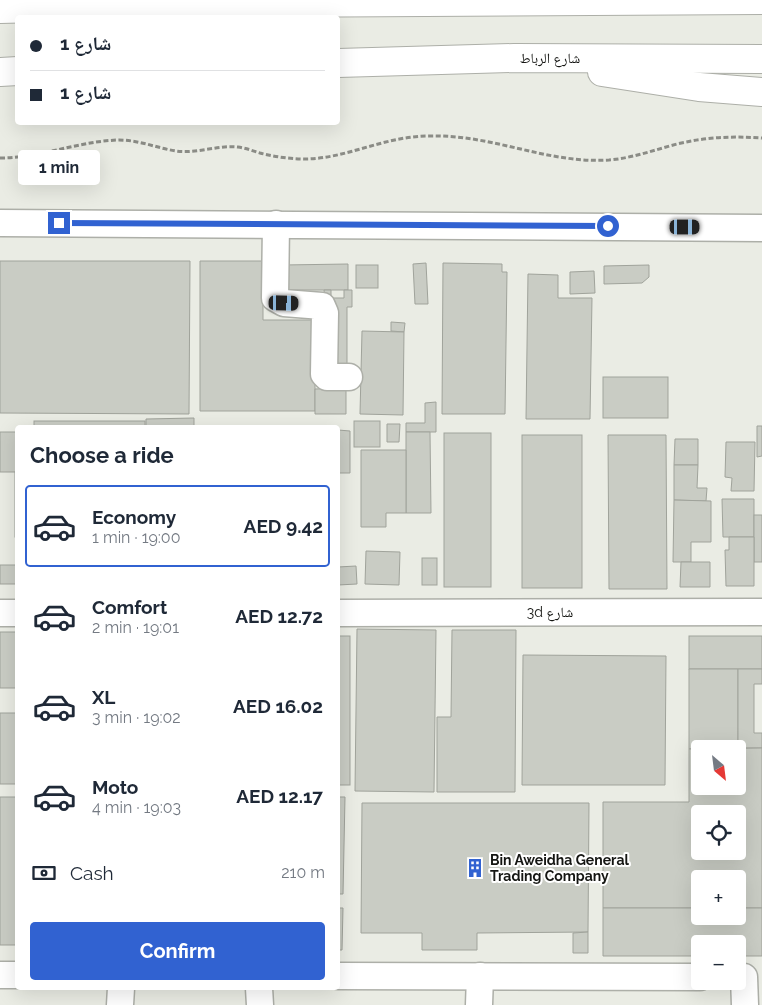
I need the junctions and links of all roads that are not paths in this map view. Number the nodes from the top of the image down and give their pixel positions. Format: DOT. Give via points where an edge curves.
graph roads {
  1 [pos="762,0"];
  2 [pos="0,9"];
  3 [pos="514,58"];
  4 [pos="762,59"];
  5 [pos="340,63"];
  6 [pos="15,71"];
  7 [pos="0,72"];
  8 [pos="762,92"];
  9 [pos="0,223"];
  10 [pos="276,224"];
  11 [pos="762,228"];
  12 [pos="349,377"];
  13 [pos="762,612"];
  14 [pos="0,613"];
  15 [pos="15,613"];
  16 [pos="340,613"];
  17 [pos="0,975"];
  18 [pos="15,975"];
  19 [pos="340,976"];
  20 [pos="480,976"];
  21 [pos="691,977"];
  22 [pos="748,977"];
  23 [pos="121,990"];
  24 [pos="259,990"];
  25 [pos="120,1005"];
  26 [pos="260,1005"];
  27 [pos="479,1005"];
  28 [pos="744,1005"];
  1 -- 2 [label="highway" via="252,3"];
  3 -- 4 [label="highway, شارع الرباط"];
  3 -- 5 [label="highway, شارع الرباط"];
  3 -- 8 [label="highway" via="698,87"];
  6 -- 7 [label="highway"];
  9 -- 10 [label="street"];
  10 -- 11 [label="street"];
  10 -- 12 [label="street" via="275,298 284,303 322,306 325,314 324,374 327,377"];
  13 -- 16 [label="street, 3d شارع"];
  14 -- 15 [label="street"];
  17 -- 18 [label="street"];
  19 -- 20 [label="street"];
  20 -- 21 [label="street"];
  20 -- 27 [label="street"];
  22 -- 28 [label="street"];
  23 -- 25 [label="street"];
  24 -- 26 [label="street"];
}
